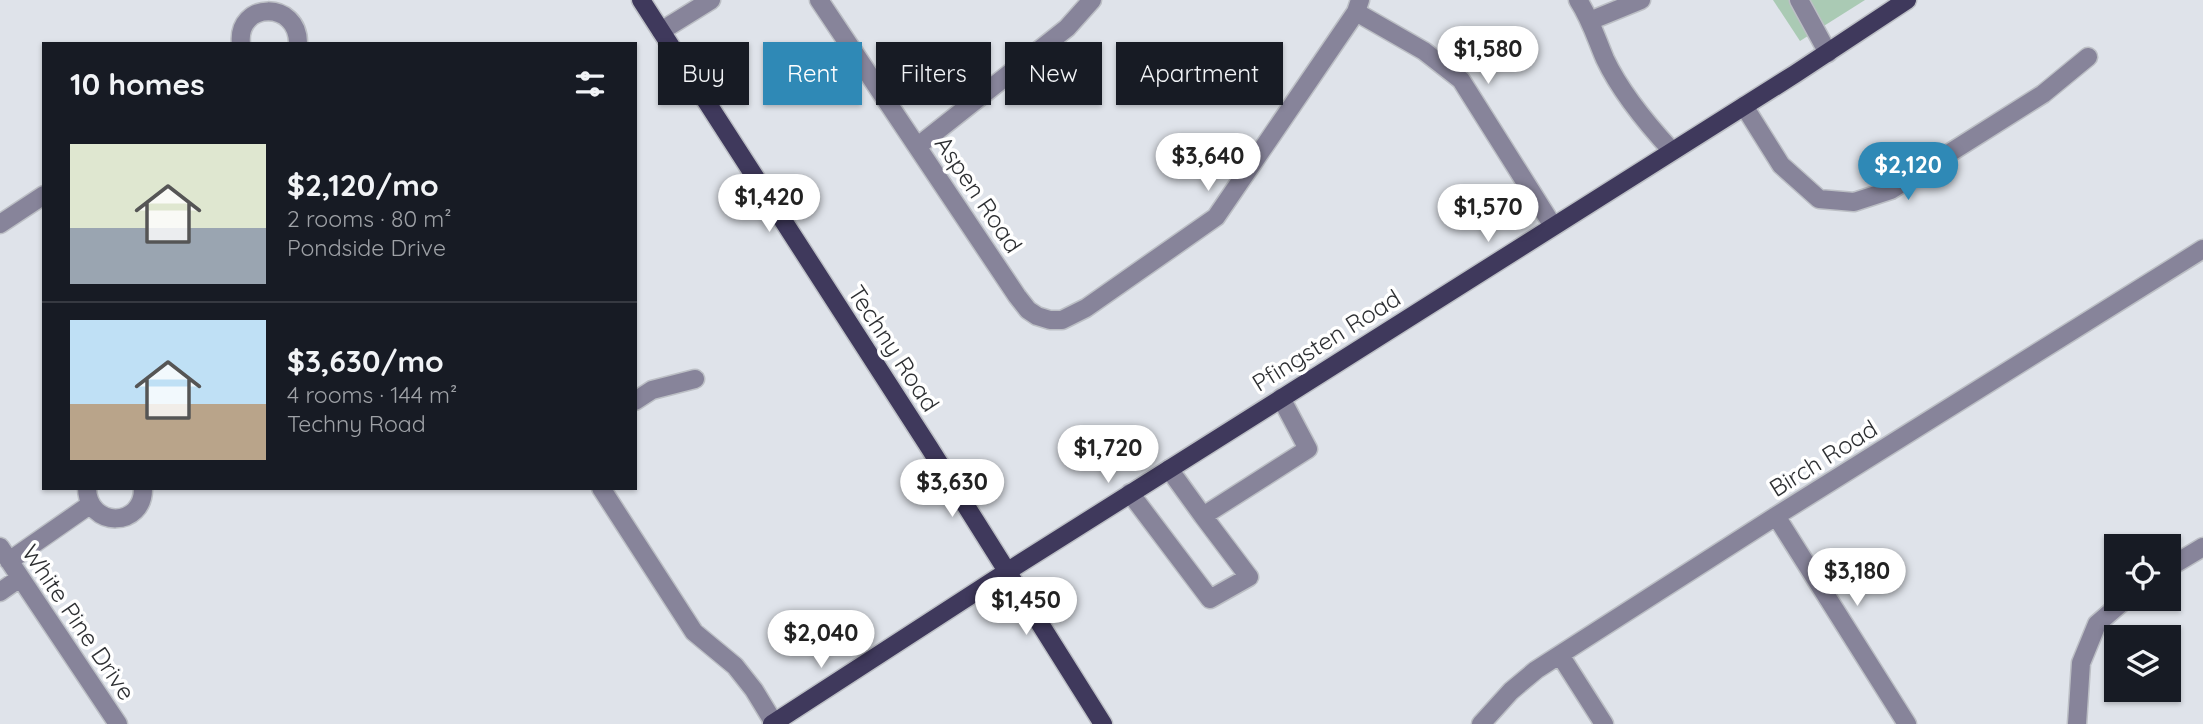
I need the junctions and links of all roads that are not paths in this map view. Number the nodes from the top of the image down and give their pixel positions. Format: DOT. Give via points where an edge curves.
graph roads {
  1 [pos="641,0"];
  2 [pos="711,0"];
  3 [pos="820,0"];
  4 [pos="1092,0"];
  5 [pos="1578,0"];
  6 [pos="1799,0"];
  7 [pos="1908,0"];
  8 [pos="1638,1"];
  9 [pos="1358,6"];
  10 [pos="1592,20"];
  11 [pos="661,31"];
  12 [pos="241,42"];
  13 [pos="298,42"];
  14 [pos="1828,53"];
  15 [pos="2088,57"];
  16 [pos="1744,106"];
  17 [pos="918,146"];
  18 [pos="1672,151"];
  19 [pos="42,196"];
  20 [pos="0,224"];
  21 [pos="1553,226"];
  22 [pos="2203,249"];
  23 [pos="695,379"];
  24 [pos="1282,398"];
  25 [pos="637,400"];
  26 [pos="1169,469"];
  27 [pos="142,490"];
  28 [pos="602,490"];
  29 [pos="1130,493"];
  30 [pos="89,496"];
  31 [pos="1203,516"];
  32 [pos="1776,516"];
  33 [pos="2203,547"];
  34 [pos="5,554"];
  35 [pos="2181,560"];
  36 [pos="1007,571"];
  37 [pos="20,578"];
  38 [pos="0,592"];
  39 [pos="2112,611"];
  40 [pos="1560,655"];
  41 [pos="773,723"];
  42 [pos="118,724"];
  43 [pos="1103,724"];
  44 [pos="1480,724"];
  45 [pos="1604,724"];
  46 [pos="1907,724"];
  47 [pos="2077,724"];
  1 -- 11 [label="main road, Techny Road"];
  2 -- 11 [label="street"];
  3 -- 17 [label="street, Aspen Road"];
  4 -- 17 [label="street" via="1067,28"];
  5 -- 10 [label="street"];
  6 -- 14 [label="street"];
  7 -- 14 [label="main road, Pfingsten Road"];
  8 -- 10 [label="street"];
  9 -- 17 [label="street, Aspen Road" via="1216,217 1062,320 1027,310"];
  9 -- 21 [label="street" via="1461,80"];
  10 -- 18 [label="street" via="1621,87"];
  11 -- 36 [label="main road, Techny Road"];
  12 -- 13 [label="street" via="245,22 266,10 289,18"];
  14 -- 16 [label="main road, Pfingsten Road"];
  15 -- 16 [label="street" via="2043,94 1891,190 1854,202 1819,199 1782,165"];
  16 -- 18 [label="main road, Pfingsten Road"];
  18 -- 21 [label="main road, Pfingsten Road"];
  19 -- 20 [label="street"];
  21 -- 24 [label="main road, Pfingsten Road"];
  22 -- 32 [label="street, Birch Road"];
  23 -- 25 [label="street" via="652,390"];
  24 -- 26 [label="main road, Pfingsten Road"];
  24 -- 31 [label="street" via="1308,449"];
  26 -- 29 [label="main road, Pfingsten Road"];
  26 -- 31 [label="street"];
  27 -- 30 [label="street" via="138,507 121,518 107,518"];
  28 -- 41 [label="street" via="694,632 734,666"];
  29 -- 31 [label="street" via="1210,599 1249,577"];
  29 -- 36 [label="main road, Pfingsten Road"];
  30 -- 34 [label="street"];
  32 -- 40 [label="street, Birch Road"];
  32 -- 46 [label="street"];
  33 -- 35 [label="street"];
  34 -- 37 [label="street, White Pine Drive"];
  36 -- 41 [label="main road, Pfingsten Road"];
  36 -- 43 [label="main road, Techny Road"];
  37 -- 38 [label="street"];
  37 -- 42 [label="street, White Pine Drive"];
  39 -- 47 [label="street" via="2096,624 2081,663"];
  40 -- 44 [label="street, Birch Road" via="1511,691"];
  40 -- 45 [label="street"];
}
